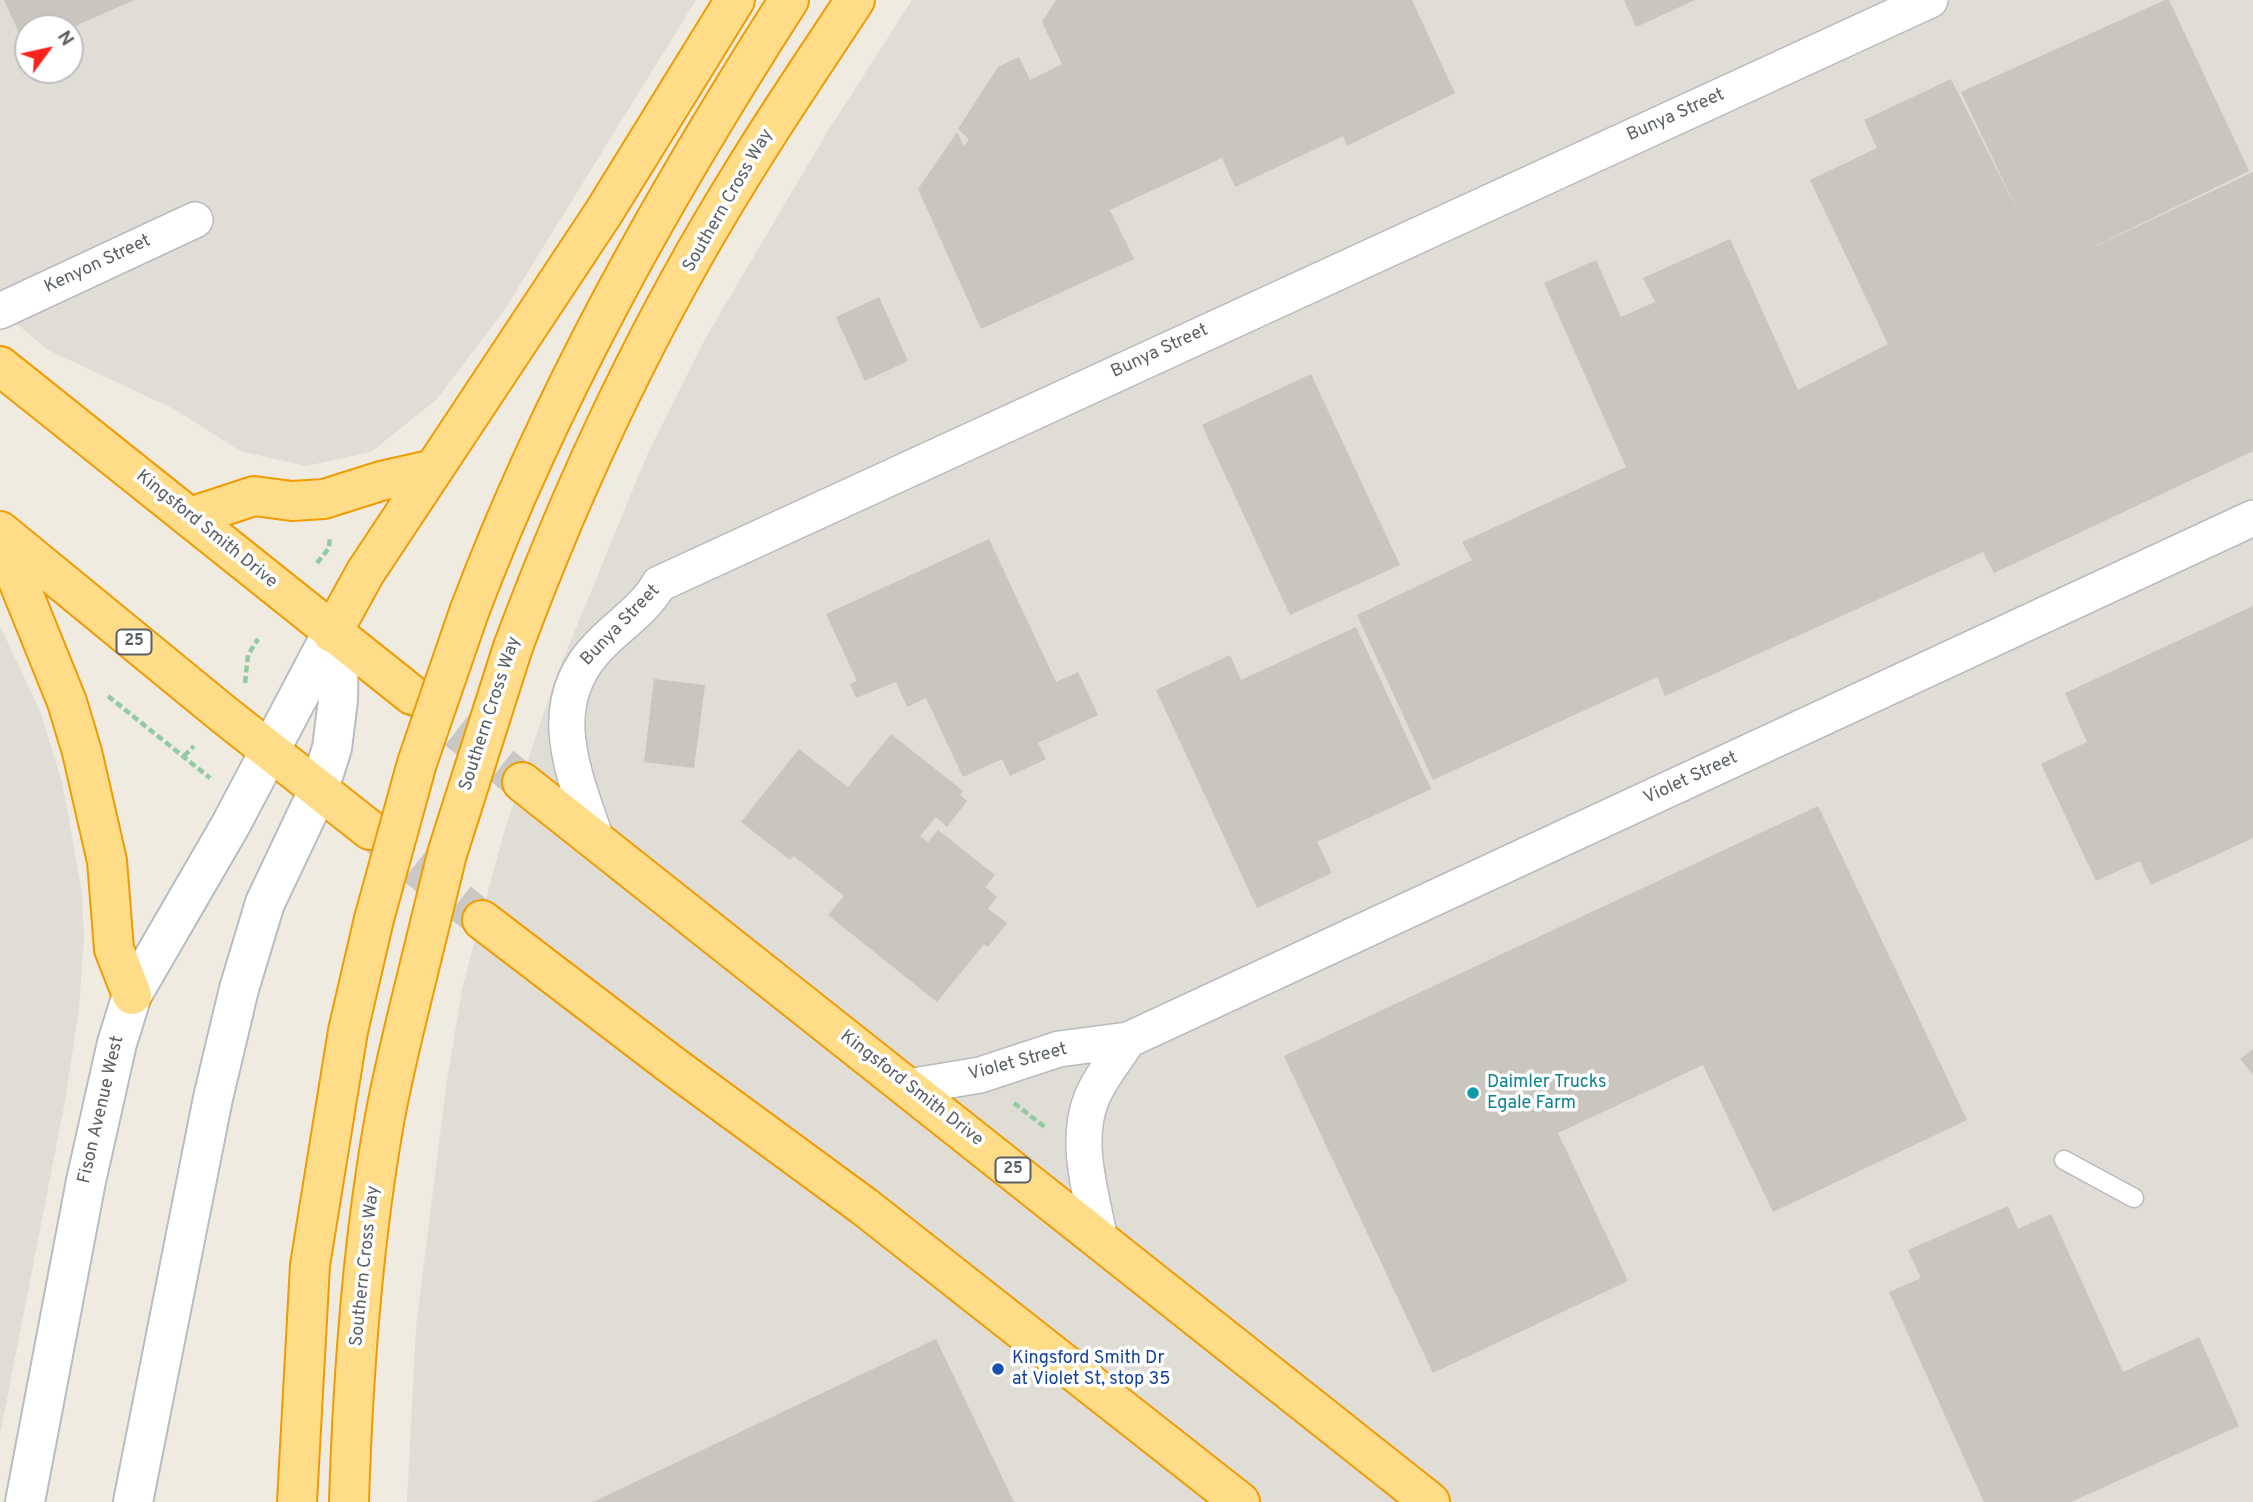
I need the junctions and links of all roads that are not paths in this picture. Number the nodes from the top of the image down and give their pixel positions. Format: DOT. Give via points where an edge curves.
graph roads {
  1 [pos="735,0"];
  2 [pos="789,0"];
  3 [pos="855,0"];
  4 [pos="1930,0"];
  5 [pos="195,220"];
  6 [pos="0,310"];
  7 [pos="0,366"];
  8 [pos="434,469"];
  9 [pos="190,517"];
  10 [pos="2253,517"];
  11 [pos="0,531"];
  12 [pos="0,536"];
  13 [pos="335,635"];
  14 [pos="412,695"];
  15 [pos="269,751"];
  16 [pos="522,782"];
  17 [pos="319,789"];
  18 [pos="370,830"];
  19 [pos="596,839"];
  20 [pos="482,920"];
  21 [pos="132,995"];
  22 [pos="1129,1040"];
  23 [pos="908,1087"];
  24 [pos="2064,1160"];
  25 [pos="2134,1198"];
  26 [pos="1100,1240"];
  27 [pos="25,1502"];
  28 [pos="133,1502"];
  29 [pos="297,1502"];
  30 [pos="349,1502"];
  31 [pos="1240,1502"];
  32 [pos="1430,1502"];
  1 -- 8 [label="highway" via="604,212"];
  2 -- 29 [label="highway, bridge" via="691,157 567,382 497,538 417,763 346,1044 310,1265"];
  3 -- 30 [label="highway, Southern Cross Way, bridge" via="741,174 666,310 580,483 513,646 458,814 385,1116 364,1257"];
  4 -- 19 [label="street, Bunya Street" via="659,584 590,654 567,700 569,753"];
  5 -- 6 [label="street, Kenyon Street"];
  7 -- 9 [label="highway, Kingsford Smith Drive"];
  8 -- 9 [label="highway" via="324,499 254,496"];
  8 -- 13 [label="highway" via="365,573"];
  9 -- 13 [label="highway, Kingsford Smith Drive"];
  10 -- 22 [label="street, Violet Street"];
  11 -- 15 [label="highway, 25"];
  12 -- 21 [label="highway" via="67,702 82,752 107,861 114,949"];
  13 -- 14 [label="highway, Kingsford Smith Drive"];
  13 -- 15 [label="main road, Fison Avenue West"];
  13 -- 17 [label="main road" via="337,718"];
  15 -- 17 [label="highway, 25"];
  15 -- 21 [label="main road, Fison Avenue West"];
  16 -- 19 [label="highway, Kingsford Smith Drive / 25"];
  17 -- 18 [label="highway, 25"];
  17 -- 28 [label="main road" via="268,896 239,989 212,1098"];
  19 -- 23 [label="highway, Kingsford Smith Drive / 25"];
  20 -- 31 [label="highway" via="865,1207"];
  21 -- 27 [label="main road, Fison Avenue West" via="86,1181"];
  22 -- 23 [label="street, Violet Street" via="1059,1049 980,1074"];
  22 -- 26 [label="street" via="1096,1088 1086,1122 1088,1180"];
  23 -- 26 [label="highway, Kingsford Smith Drive / 25"];
  24 -- 25 [label="lane"];
  26 -- 32 [label="highway, Kingsford Smith Drive / 25"];
}
